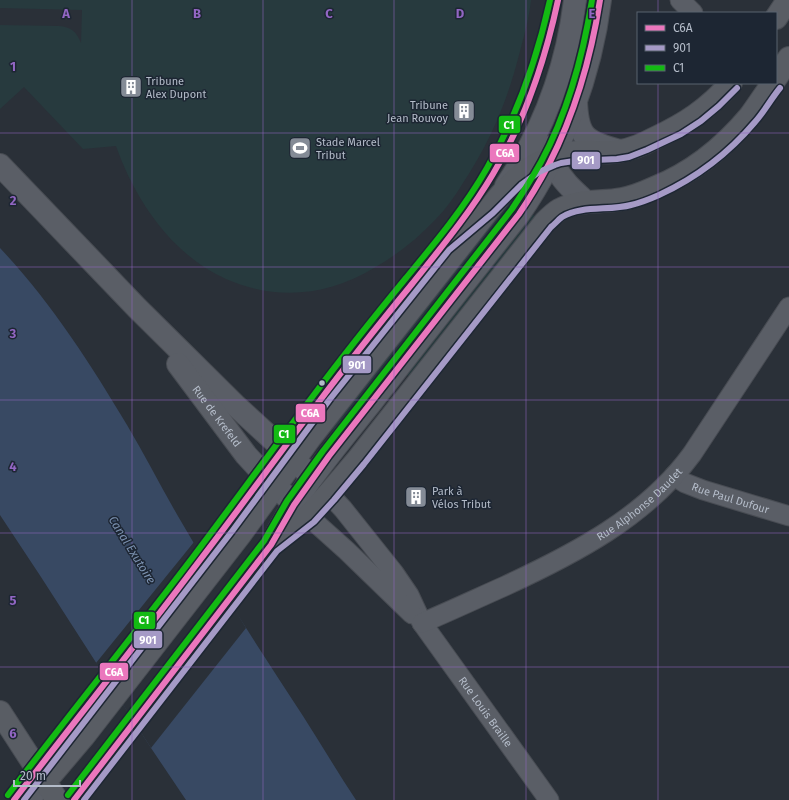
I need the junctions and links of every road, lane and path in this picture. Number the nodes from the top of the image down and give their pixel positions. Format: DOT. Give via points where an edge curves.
graph roads {
  1 [pos="575,0"];
  2 [pos="600,0"];
  3 [pos="680,0"];
  4 [pos="788,0"];
  5 [pos="692,12"];
  6 [pos="777,16"];
  7 [pos="789,58"];
  8 [pos="777,76"];
  9 [pos="730,84"];
  10 [pos="772,84"];
  11 [pos="576,100"];
  12 [pos="549,103"];
  13 [pos="621,151"];
  14 [pos="552,157"];
  15 [pos="0,165"];
  16 [pos="498,198"];
  17 [pos="586,202"];
  18 [pos="789,307"];
  19 [pos="137,308"];
  20 [pos="294,460"];
  21 [pos="674,476"];
  22 [pos="313,478"];
  23 [pos="275,486"];
  24 [pos="329,494"];
  25 [pos="301,510"];
  26 [pos="789,516"];
  27 [pos="422,623"];
  28 [pos="0,712"];
  29 [pos="44,791"];
  30 [pos="30,800"];
  31 [pos="57,800"];
  32 [pos="74,800"];
  33 [pos="549,800"];
  1 -- 12 [label="street" via="564,56"];
  2 -- 11 [label="street" via="594,39"];
  3 -- 5 [label="street"];
  4 -- 6 [label="main road"];
  7 -- 8 [label="main road"];
  9 -- 13 [label="main road" via="704,110 677,128 635,148"];
  10 -- 17 [label="main road" via="750,116 732,135 692,168 673,180 639,194 611,201"];
  11 -- 13 [label="street" via="579,126 586,137 597,144"];
  11 -- 14 [label="street"];
  12 -- 14 [label="street" via="546,134"];
  12 -- 16 [label="street" via="526,153"];
  13 -- 14 [label="main road" via="575,152"];
  14 -- 16 [label="main road" via="523,173"];
  14 -- 17 [label="street" via="567,184"];
  14 -- 22 [label="street" via="519,214"];
  15 -- 19 [label="street, Rue de Krefeld"];
  16 -- 20 [label="main road"];
  17 -- 24 [label="main road" via="558,210 539,229"];
  18 -- 21 [label="street, Rue Alphonse Daudet" via="692,454"];
  19 -- 20 [label="street, Rue de Krefeld"];
  19 -- 23 [label="street, Rue de Krefeld" via="238,445"];
  20 -- 22 [label="street, Rue de Krefeld"];
  20 -- 23 [label="main road"];
  21 -- 26 [label="street, Rue Paul Dufour" via="699,488"];
  21 -- 27 [label="street, Rue Alphonse Daudet" via="633,513 576,551 523,578"];
  22 -- 24 [label="street, Rue de Krefeld"];
  22 -- 25 [label="street"];
  23 -- 25 [label="street, Rue de Krefeld"];
  23 -- 29 [label="main road"];
  24 -- 25 [label="main road"];
  24 -- 27 [label="street, Rue Louis Braille" via="403,586"];
  25 -- 27 [label="street, Rue Louis Braille"];
  25 -- 32 [label="main road" via="293,528 271,544"];
  27 -- 33 [label="street, Rue Louis Braille"];
  28 -- 29 [label="main road"];
  29 -- 30 [label="street"];
  29 -- 31 [label="main road"];
}
